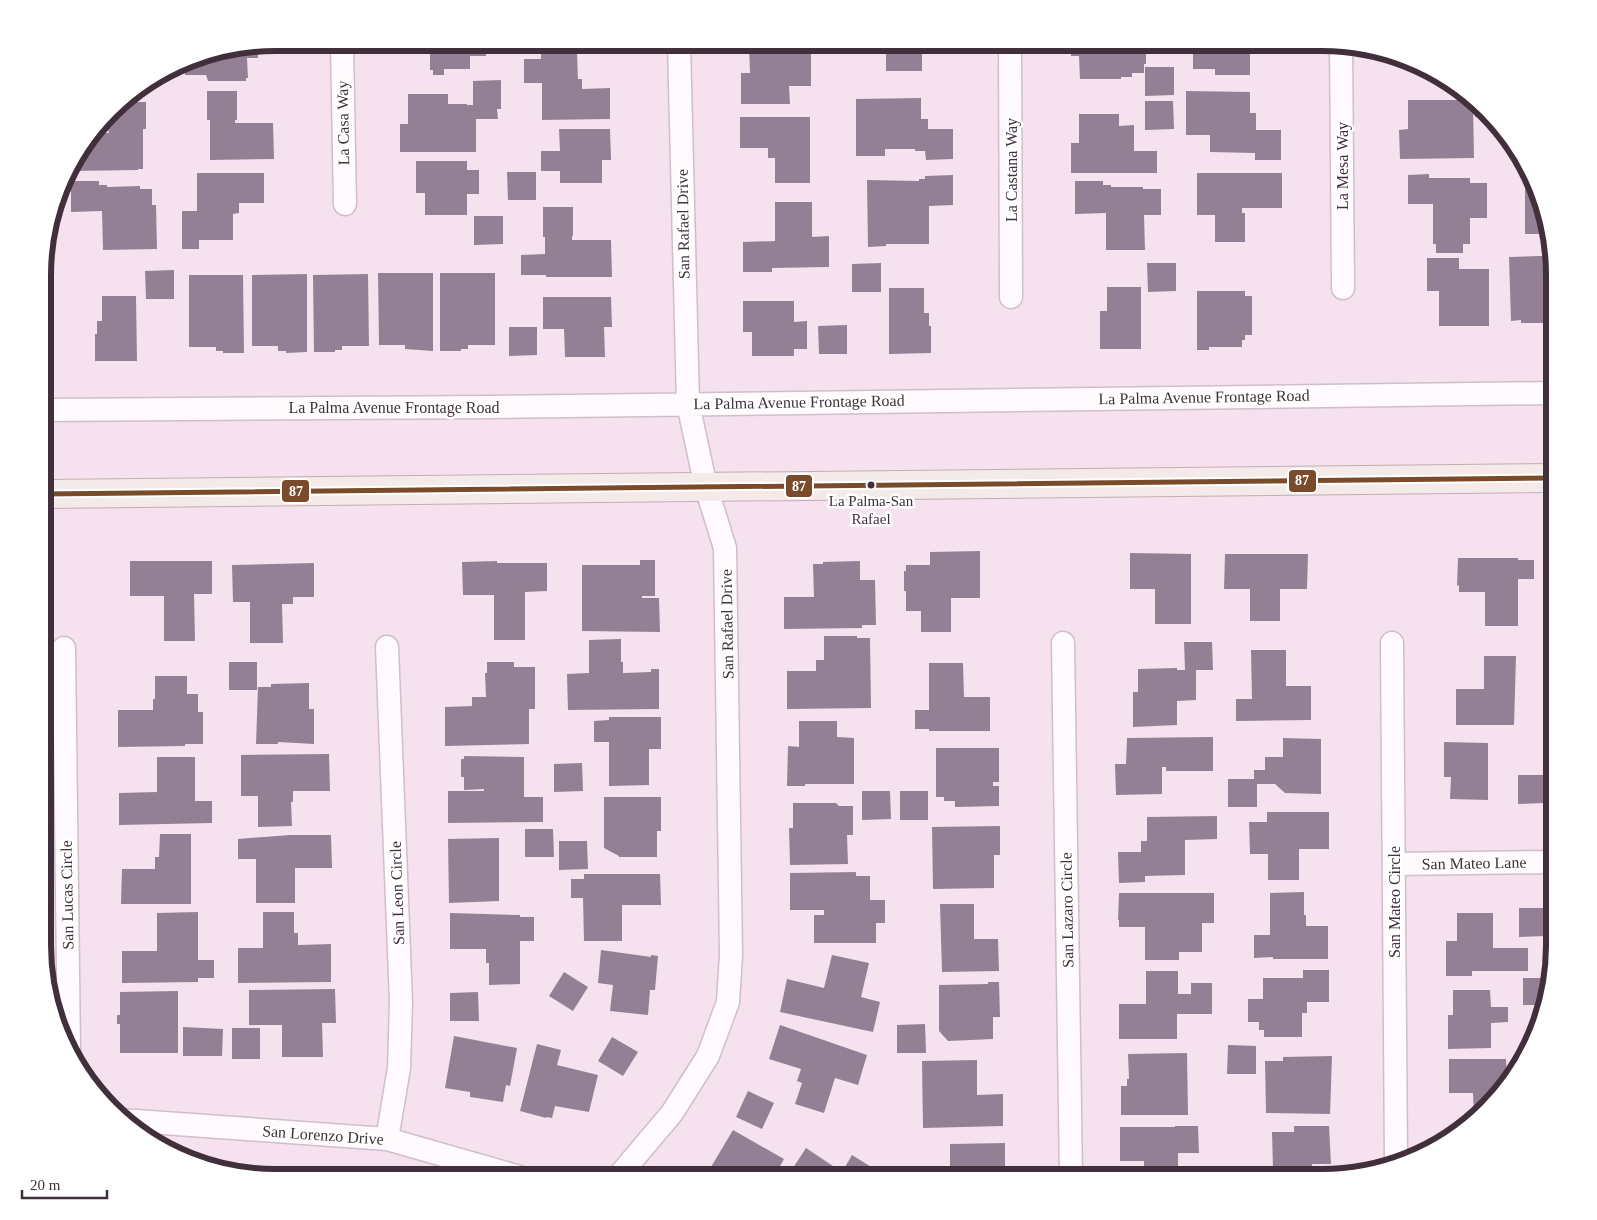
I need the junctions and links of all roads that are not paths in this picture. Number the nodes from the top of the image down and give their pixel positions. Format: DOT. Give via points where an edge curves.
graph roads {
  1 [pos="342,51"];
  2 [pos="679,51"];
  3 [pos="1010,51"];
  4 [pos="1341,52"];
  5 [pos="345,204"];
  6 [pos="1343,288"];
  7 [pos="1011,297"];
  8 [pos="1546,393"];
  9 [pos="688,404"];
  10 [pos="51,410"];
  11 [pos="1546,478"];
  12 [pos="706,487"];
  13 [pos="51,494"];
  14 [pos="1064,643"];
  15 [pos="1392,643"];
  16 [pos="387,647"];
  17 [pos="64,648"];
  18 [pos="1546,862"];
  19 [pos="1394,864"];
  20 [pos="69,1033"];
  21 [pos="137,1121"];
  22 [pos="387,1139"];
  23 [pos="1396,1156"];
  24 [pos="492,1169"];
  25 [pos="625,1169"];
  26 [pos="1071,1169"];
  1 -- 5 [label="street, La Casa Way"];
  2 -- 9 [label="street, San Rafael Drive"];
  3 -- 7 [label="street, La Castana Way"];
  4 -- 6 [label="street, La Mesa Way"];
  8 -- 9 [label="street, La Palma Avenue Frontage Road"];
  9 -- 10 [label="street, La Palma Avenue Frontage Road"];
  9 -- 12 [label="street, San Rafael Drive"];
  11 -- 12 [label="main road"];
  12 -- 13 [label="main road"];
  12 -- 25 [label="street, San Rafael Drive" via="725,548 731,955 728,1002 708,1056 672,1113"];
  14 -- 26 [label="street, San Lazaro Circle"];
  15 -- 19 [label="street, San Mateo Circle"];
  16 -- 22 [label="street, San Leon Circle" via="401,1002 399,1068"];
  17 -- 20 [label="street, San Lucas Circle"];
  18 -- 19 [label="street, San Mateo Lane"];
  19 -- 23 [label="street, San Mateo Circle"];
  21 -- 22 [label="street, San Lorenzo Drive"];
  22 -- 24 [label="street, San Lorenzo Drive"];
}
